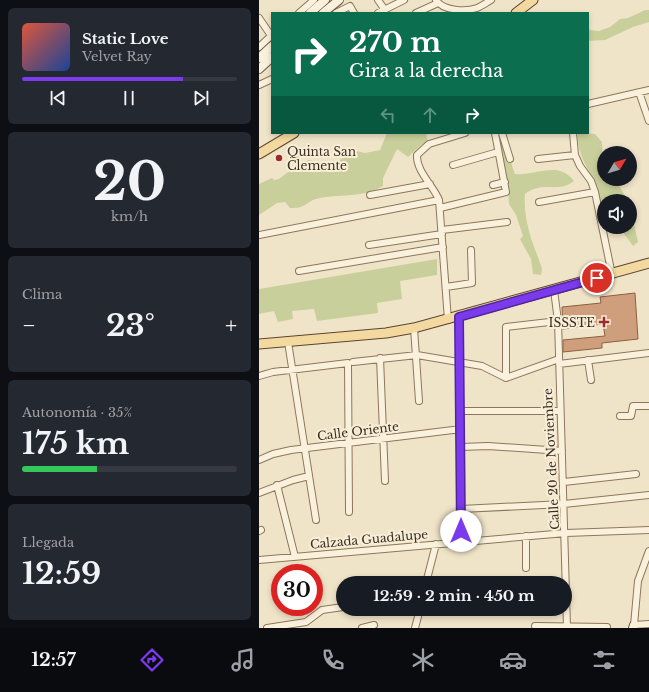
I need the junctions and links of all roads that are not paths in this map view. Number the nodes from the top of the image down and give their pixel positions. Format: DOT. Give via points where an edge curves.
graph roads {
  1 [pos="325,0"];
  2 [pos="339,0"];
  3 [pos="379,0"];
  4 [pos="404,0"];
  5 [pos="491,0"];
  6 [pos="533,0"];
  7 [pos="540,0"];
  8 [pos="437,1"];
  9 [pos="312,5"];
  10 [pos="385,10"];
  11 [pos="301,12"];
  12 [pos="324,12"];
  13 [pos="338,12"];
  14 [pos="353,12"];
  15 [pos="380,12"];
  16 [pos="418,12"];
  17 [pos="517,12"];
  18 [pos="524,12"];
  19 [pos="259,18"];
  20 [pos="271,35"];
  21 [pos="271,37"];
  22 [pos="259,47"];
  23 [pos="271,47"];
  24 [pos="259,58"];
  25 [pos="271,58"];
  26 [pos="259,69"];
  27 [pos="271,80"];
  28 [pos="259,85"];
  29 [pos="649,90"];
  30 [pos="639,92"];
  31 [pos="589,104"];
  32 [pos="649,121"];
  33 [pos="283,134"];
  34 [pos="292,134"];
  35 [pos="462,134"];
  36 [pos="495,134"];
  37 [pos="502,134"];
  38 [pos="573,134"];
  39 [pos="259,148"];
  40 [pos="498,152"];
  41 [pos="259,154"];
  42 [pos="575,155"];
  43 [pos="539,158"];
  44 [pos="510,159"];
  45 [pos="453,165"];
  46 [pos="505,182"];
  47 [pos="430,184"];
  48 [pos="493,185"];
  49 [pos="595,192"];
  50 [pos="370,195"];
  51 [pos="439,200"];
  52 [pos="539,202"];
  53 [pos="440,208"];
  54 [pos="507,222"];
  55 [pos="442,232"];
  56 [pos="259,236"];
  57 [pos="369,245"];
  58 [pos="443,247"];
  59 [pos="471,250"];
  60 [pos="649,263"];
  61 [pos="299,271"];
  62 [pos="612,274"];
  63 [pos="446,287"];
  64 [pos="554,290"];
  65 [pos="459,317"];
  66 [pos="449,320"];
  67 [pos="558,321"];
  68 [pos="414,328"];
  69 [pos="288,342"];
  70 [pos="259,344"];
  71 [pos="649,353"];
  72 [pos="417,355"];
  73 [pos="380,358"];
  74 [pos="588,360"];
  75 [pos="559,362"];
  76 [pos="351,363"];
  77 [pos="461,363"];
  78 [pos="291,369"];
  79 [pos="259,376"];
  80 [pos="507,378"];
  81 [pos="591,380"];
  82 [pos="419,401"];
  83 [pos="649,406"];
  84 [pos="461,411"];
  85 [pos="559,411"];
  86 [pos="620,416"];
  87 [pos="461,429"];
  88 [pos="384,439"];
  89 [pos="348,444"];
  90 [pos="461,447"];
  91 [pos="305,449"];
  92 [pos="562,451"];
  93 [pos="259,460"];
  94 [pos="636,474"];
  95 [pos="309,476"];
  96 [pos="385,482"];
  97 [pos="563,482"];
  98 [pos="277,485"];
  99 [pos="259,493"];
  100 [pos="649,495"];
  101 [pos="565,504"];
  102 [pos="461,509"];
  103 [pos="349,512"];
  104 [pos="316,520"];
  105 [pos="649,530"];
  106 [pos="566,533"];
  107 [pos="526,536"];
  108 [pos="461,542"];
  109 [pos="436,544"];
  110 [pos="649,551"];
  111 [pos="295,557"];
  112 [pos="259,560"];
  113 [pos="526,568"];
  114 [pos="428,576"];
  115 [pos="566,576"];
  116 [pos="336,607"];
  117 [pos="418,616"];
  118 [pos="567,616"];
  119 [pos="649,624"];
  120 [pos="374,625"];
  121 [pos="535,626"];
  122 [pos="633,626"];
  123 [pos="567,627"];
  124 [pos="607,627"];
  125 [pos="267,628"];
  126 [pos="362,628"];
  127 [pos="415,628"];
  1 -- 9 [label="main road"];
  2 -- 12 [label="main road"];
  3 -- 10 [label="street"];
  4 -- 10 [label="street"];
  5 -- 8 [label="street" via="466,11 445,7"];
  6 -- 17 [label="main road"];
  7 -- 18 [label="main road"];
  8 -- 16 [label="street"];
  9 -- 11 [label="street"];
  10 -- 15 [label="street"];
  13 -- 14 [label="street" via="350,6"];
  19 -- 20 [label="street"];
  21 -- 22 [label="street"];
  23 -- 24 [label="main road"];
  25 -- 26 [label="main road"];
  27 -- 28 [label="street"];
  29 -- 30 [label="street"];
  30 -- 31 [label="street"];
  30 -- 32 [label="street"];
  33 -- 39 [label="main road"];
  34 -- 41 [label="main road"];
  35 -- 47 [label="street" via="429,144 417,155 416,162"];
  36 -- 40 [label="street"];
  37 -- 44 [label="street"];
  38 -- 42 [label="street"];
  40 -- 45 [label="street"];
  40 -- 46 [label="street"];
  42 -- 43 [label="street"];
  42 -- 49 [label="street" via="591,180"];
  46 -- 48 [label="street"];
  46 -- 53 [label="street" via="507,192"];
  47 -- 50 [label="street"];
  47 -- 51 [label="street"];
  49 -- 52 [label="street"];
  49 -- 62 [label="street"];
  51 -- 53 [label="street"];
  51 -- 56 [label="street"];
  53 -- 55 [label="street"];
  54 -- 55 [label="street"];
  55 -- 57 [label="street"];
  55 -- 58 [label="street"];
  58 -- 61 [label="street"];
  58 -- 63 [label="street"];
  59 -- 63 [label="street" via="472,283"];
  60 -- 62 [label="main road"];
  62 -- 64 [label="main road"];
  63 -- 66 [label="street"];
  64 -- 65 [label="main road"];
  64 -- 67 [label="street, Calle 20 de Noviembre"];
  65 -- 66 [label="main road"];
  65 -- 77 [label="street"];
  66 -- 68 [label="main road"];
  67 -- 75 [label="street, Calle 20 de Noviembre"];
  67 -- 80 [label="street" via="506,327"];
  68 -- 69 [label="main road"];
  68 -- 72 [label="street"];
  69 -- 70 [label="main road"];
  69 -- 78 [label="street"];
  71 -- 74 [label="street"];
  72 -- 73 [label="street"];
  72 -- 77 [label="street"];
  72 -- 82 [label="street"];
  73 -- 76 [label="street"];
  73 -- 88 [label="street"];
  74 -- 75 [label="street"];
  74 -- 81 [label="street"];
  75 -- 80 [label="street"];
  75 -- 85 [label="street, Calle 20 de Noviembre"];
  76 -- 78 [label="street"];
  76 -- 89 [label="street"];
  77 -- 80 [label="street" via="482,366"];
  77 -- 84 [label="street"];
  78 -- 79 [label="street"];
  78 -- 91 [label="street"];
  83 -- 86 [label="street" via="633,406 631,416"];
  84 -- 85 [label="street"];
  84 -- 87 [label="street"];
  85 -- 92 [label="street, Calle 20 de Noviembre"];
  87 -- 88 [label="street, Calle Oriente"];
  87 -- 90 [label="street"];
  88 -- 89 [label="street, Calle Oriente"];
  88 -- 96 [label="street"];
  89 -- 91 [label="street, Calle Oriente"];
  89 -- 103 [label="street"];
  90 -- 92 [label="street" via="488,446"];
  90 -- 102 [label="street"];
  91 -- 93 [label="street, Calle Oriente" via="281,452"];
  91 -- 95 [label="street"];
  92 -- 97 [label="street, Calle 20 de Noviembre"];
  94 -- 97 [label="street"];
  95 -- 98 [label="street"];
  95 -- 104 [label="street"];
  97 -- 101 [label="street, Calle 20 de Noviembre"];
  98 -- 99 [label="street"];
  98 -- 111 [label="street"];
  100 -- 101 [label="street"];
  101 -- 102 [label="street"];
  101 -- 106 [label="street, Calle 20 de Noviembre"];
  102 -- 108 [label="street"];
  105 -- 106 [label="street, Calzada Guadalupe"];
  106 -- 107 [label="street, Calzada Guadalupe"];
  106 -- 115 [label="street, Calle 20 de Noviembre"];
  107 -- 108 [label="street, Calzada Guadalupe"];
  107 -- 113 [label="street"];
  108 -- 109 [label="street, Calzada Guadalupe"];
  109 -- 111 [label="street, Calzada Guadalupe"];
  109 -- 114 [label="street"];
  110 -- 122 [label="street" via="638,581"];
  111 -- 112 [label="street, Calzada Guadalupe"];
  116 -- 125 [label="street" via="322,610 306,622"];
  117 -- 127 [label="street"];
  118 -- 123 [label="street, Calle 20 de Noviembre"];
  119 -- 122 [label="street"];
  120 -- 126 [label="street"];
  121 -- 123 [label="street"];
  123 -- 124 [label="street"];
}
